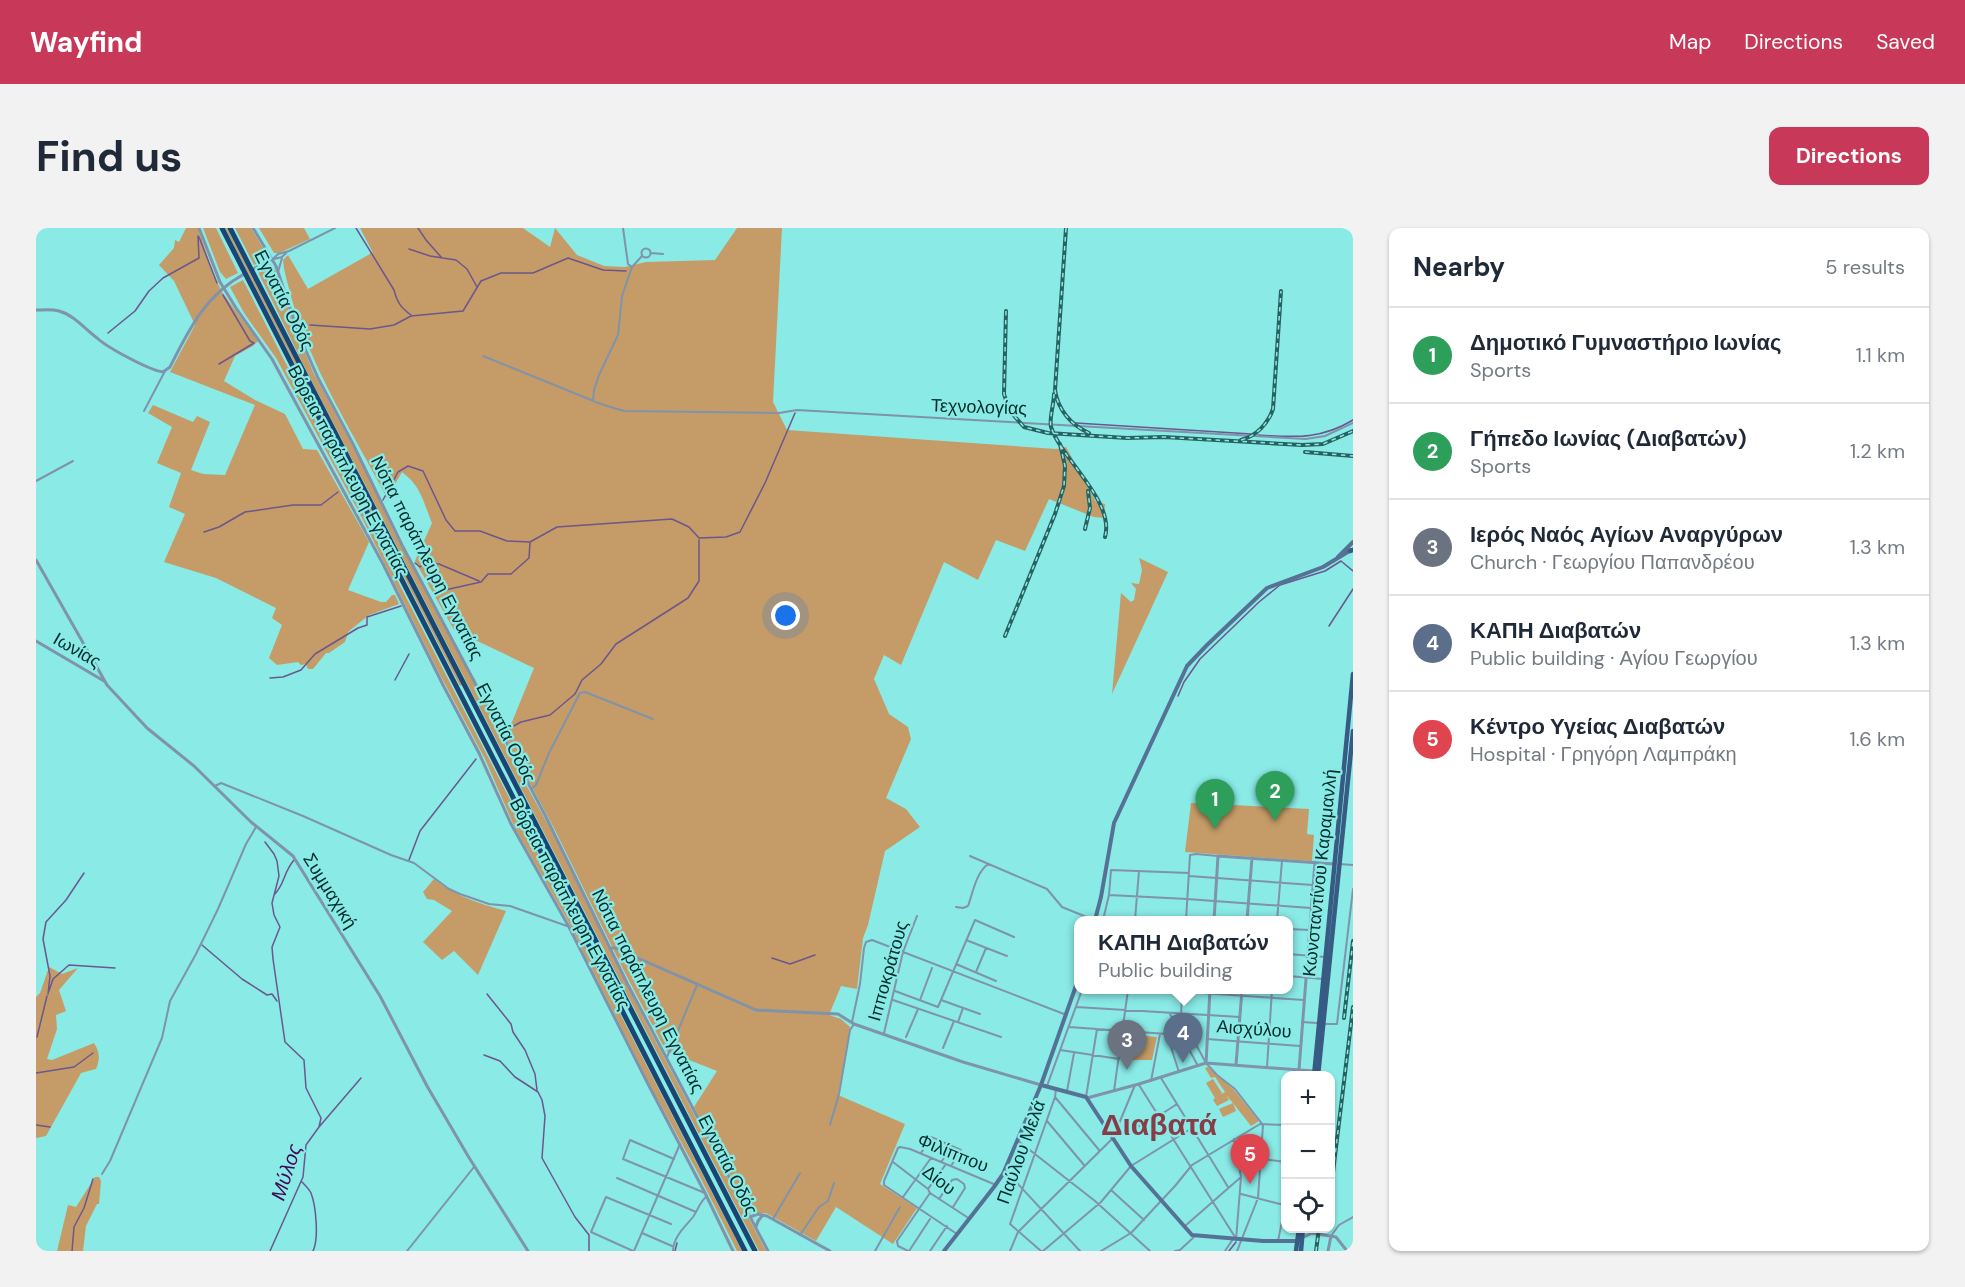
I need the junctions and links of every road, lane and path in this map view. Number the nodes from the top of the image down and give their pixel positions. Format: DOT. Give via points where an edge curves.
graph roads {
  1 [pos="199,228"];
  2 [pos="222,228"];
  3 [pos="230,228"];
  4 [pos="253,228"];
  5 [pos="335,228"];
  6 [pos="623,228"];
  7 [pos="268,250"];
  8 [pos="289,251"];
  9 [pos="651,253"];
  10 [pos="278,254"];
  11 [pos="663,254"];
  12 [pos="283,256"];
  13 [pos="642,256"];
  14 [pos="273,259"];
  15 [pos="632,267"];
  16 [pos="279,272"];
  17 [pos="224,287"];
  18 [pos="36,310"];
  19 [pos="483,356"];
  20 [pos="165,371"];
  21 [pos="593,401"];
  22 [pos="144,411"];
  23 [pos="1353,423"];
  24 [pos="73,461"];
  25 [pos="36,481"];
  26 [pos="1353,542"];
  27 [pos="1352,550"];
  28 [pos="36,560"];
  29 [pos="1336,560"];
  30 [pos="36,641"];
  31 [pos="100,673"];
  32 [pos="1353,674"];
  33 [pos="95,676"];
  34 [pos="104,681"];
  35 [pos="653,719"];
  36 [pos="1353,731"];
  37 [pos="215,786"];
  38 [pos="531,789"];
  39 [pos="256,827"];
  40 [pos="1335,855"];
  41 [pos="970,856"];
  42 [pos="1218,856"];
  43 [pos="1252,858"];
  44 [pos="1282,861"];
  45 [pos="1315,862"];
  46 [pos="1328,863"];
  47 [pos="988,864"];
  48 [pos="1337,864"];
  49 [pos="1353,865"];
  50 [pos="1139,871"];
  51 [pos="1189,875"];
  52 [pos="1217,879"];
  53 [pos="1250,881"];
  54 [pos="1280,883"];
  55 [pos="1313,885"];
  56 [pos="1353,889"];
  57 [pos="1108,895"];
  58 [pos="1137,897"];
  59 [pos="1187,898"];
  60 [pos="1215,900"];
  61 [pos="1248,903"];
  62 [pos="1278,906"];
  63 [pos="956,907"];
  64 [pos="1311,908"];
  65 [pos="917,916"];
  66 [pos="1083,916"];
  67 [pos="1096,916"];
  68 [pos="1104,916"];
  69 [pos="1135,916"];
  70 [pos="1187,916"];
  71 [pos="1214,916"];
  72 [pos="1247,916"];
  73 [pos="1277,916"];
  74 [pos="569,927"];
  75 [pos="1293,929"];
  76 [pos="1310,930"];
  77 [pos="1014,937"];
  78 [pos="966,940"];
  79 [pos="610,948"];
  80 [pos="986,948"];
  81 [pos="903,952"];
  82 [pos="1293,954"];
  83 [pos="1308,955"];
  84 [pos="1007,956"];
  85 [pos="1325,957"];
  86 [pos="956,964"];
  87 [pos="932,968"];
  88 [pos="953,972"];
  89 [pos="976,972"];
  90 [pos="1293,977"];
  91 [pos="1306,978"];
  92 [pos="1323,980"];
  93 [pos="996,981"];
  94 [pos="698,984"];
  95 [pos="894,991"];
  96 [pos="1074,991"];
  97 [pos="1081,994"];
  98 [pos="1128,994"];
  99 [pos="1182,994"];
  100 [pos="1210,994"];
  101 [pos="1234,994"];
  102 [pos="1242,995"];
  103 [pos="1272,997"];
  104 [pos="893,999"];
  105 [pos="920,1000"];
  106 [pos="941,1000"];
  107 [pos="1304,1000"];
  108 [pos="938,1007"];
  109 [pos="1076,1007"];
  110 [pos="918,1008"];
  111 [pos="963,1008"];
  112 [pos="1126,1010"];
  113 [pos="935,1014"];
  114 [pos="980,1014"];
  115 [pos="1066,1014"];
  116 [pos="1170,1014"];
  117 [pos="1181,1015"];
  118 [pos="1208,1016"];
  119 [pos="1240,1017"];
  120 [pos="956,1022"];
  121 [pos="1302,1022"];
  122 [pos="853,1023"];
  123 [pos="1321,1023"];
  124 [pos="1070,1027"];
  125 [pos="1097,1029"];
  126 [pos="1123,1031"];
  127 [pos="884,1033"];
  128 [pos="1160,1034"];
  129 [pos="1167,1034"];
  130 [pos="1181,1035"];
  131 [pos="906,1037"];
  132 [pos="1001,1037"];
  133 [pos="1207,1039"];
  134 [pos="1238,1041"];
  135 [pos="1268,1044"];
  136 [pos="1300,1046"];
  137 [pos="943,1048"];
  138 [pos="1060,1050"];
  139 [pos="1075,1052"];
  140 [pos="1093,1054"];
  141 [pos="1119,1059"];
  142 [pos="667,1060"];
  143 [pos="1206,1063"];
  144 [pos="1236,1065"];
  145 [pos="1198,1066"];
  146 [pos="1267,1067"];
  147 [pos="1299,1070"];
  148 [pos="1303,1071"];
  149 [pos="1315,1071"];
  150 [pos="1179,1072"];
  151 [pos="1161,1078"];
  152 [pos="1151,1081"];
  153 [pos="1137,1085"];
  154 [pos="1043,1086"];
  155 [pos="1056,1089"];
  156 [pos="1067,1091"];
  157 [pos="1114,1091"];
  158 [pos="1055,1097"];
  159 [pos="1086,1097"];
  160 [pos="1177,1104"];
  161 [pos="1159,1116"];
  162 [pos="1047,1120"];
  163 [pos="830,1125"];
  164 [pos="1263,1125"];
  165 [pos="1281,1125"];
  166 [pos="1192,1128"];
  167 [pos="1113,1138"];
  168 [pos="1174,1139"];
  169 [pos="1234,1139"];
  170 [pos="1017,1140"];
  171 [pos="680,1144"];
  172 [pos="953,1147"];
  173 [pos="1099,1149"];
  174 [pos="921,1154"];
  175 [pos="1035,1155"];
  176 [pos="1208,1155"];
  177 [pos="931,1158"];
  178 [pos="674,1159"];
  179 [pos="1261,1159"];
  180 [pos="892,1161"];
  181 [pos="1281,1161"];
  182 [pos="941,1162"];
  183 [pos="946,1164"];
  184 [pos="1084,1165"];
  185 [pos="951,1166"];
  186 [pos="1131,1166"];
  187 [pos="1191,1166"];
  188 [pos="474,1167"];
  189 [pos="1005,1170"];
  190 [pos="800,1173"];
  191 [pos="102,1174"];
  192 [pos="666,1177"];
  193 [pos="1241,1177"];
  194 [pos="616,1178"];
  195 [pos="916,1179"];
  196 [pos="1068,1180"];
  197 [pos="834,1184"];
  198 [pos="996,1185"];
  199 [pos="1228,1187"];
  200 [pos="928,1188"];
  201 [pos="1022,1189"];
  202 [pos="1111,1190"];
  203 [pos="930,1193"];
  204 [pos="706,1194"];
  205 [pos="1240,1194"];
  206 [pos="658,1196"];
  207 [pos="903,1197"];
  208 [pos="1258,1198"];
  209 [pos="939,1199"];
  210 [pos="1161,1202"];
  211 [pos="1213,1202"];
  212 [pos="1281,1202"];
  213 [pos="1098,1204"];
  214 [pos="900,1207"];
  215 [pos="919,1208"];
  216 [pos="952,1208"];
  217 [pos="1041,1208"];
  218 [pos="696,1212"];
  219 [pos="650,1215"];
  220 [pos="763,1215"];
  221 [pos="750,1217"];
  222 [pos="1353,1217"];
  223 [pos="772,1219"];
  224 [pos="930,1219"];
  225 [pos="970,1219"];
  226 [pos="1144,1220"];
  227 [pos="671,1224"];
  228 [pos="1281,1225"];
  229 [pos="947,1226"];
  230 [pos="1184,1227"];
  231 [pos="756,1229"];
  232 [pos="1018,1232"];
  233 [pos="642,1233"];
  234 [pos="1064,1233"];
  235 [pos="1131,1233"];
  236 [pos="1299,1233"];
  237 [pos="1302,1233"];
  238 [pos="1312,1233"];
  239 [pos="958,1234"];
  240 [pos="800,1235"];
  241 [pos="1194,1236"];
  242 [pos="1331,1236"];
  243 [pos="1300,1239"];
  244 [pos="1237,1240"];
  245 [pos="1278,1241"];
  246 [pos="673,1246"];
  247 [pos="407,1251"];
  248 [pos="528,1251"];
  249 [pos="634,1251"];
  250 [pos="673,1251"];
  251 [pos="733,1251"];
  252 [pos="745,1251"];
  253 [pos="755,1251"];
  254 [pos="768,1251"];
  255 [pos="830,1251"];
  256 [pos="875,1251"];
  257 [pos="908,1251"];
  258 [pos="930,1251"];
  259 [pos="944,1251"];
  260 [pos="1010,1251"];
  261 [pos="1042,1251"];
  262 [pos="1080,1251"];
  263 [pos="1101,1251"];
  264 [pos="1150,1251"];
  265 [pos="1178,1251"];
  266 [pos="1225,1251"];
  267 [pos="1237,1251"];
  268 [pos="1298,1251"];
  269 [pos="1328,1251"];
  270 [pos="1347,1251"];
  1 -- 17 [label="street, Βόρεια παράπλευρη Εγνατίας"];
  2 -- 252 [label="highway, Εγνατία Οδός"];
  3 -- 253 [label="highway, Εγνατία Οδός"];
  4 -- 7 [label="street, Νότια παράπλευρη Εγνατίας"];
  5 -- 8 [label="street"];
  6 -- 15 [label="street" via="628,264"];
  7 -- 10 [label="street"];
  7 -- 14 [label="street, Νότια παράπλευρη Εγνατίας"];
  8 -- 10 [label="street"];
  8 -- 12 [label="street"];
  9 -- 11 [label="street"];
  9 -- 13 [label="street"];
  9 -- 13 [label="street" via="645,249"];
  10 -- 14 [label="street"];
  12 -- 14 [label="street"];
  12 -- 16 [label="street"];
  13 -- 15 [label="street"];
  14 -- 16 [label="street, Νότια παράπλευρη Εγνατίας"];
  14 -- 17 [label="street"];
  15 -- 21 [label="street" via="622,296 618,335 599,375"];
  16 -- 38 [label="street, Νότια παράπλευρη Εγνατίας" via="310,363"];
  17 -- 20 [label="street" via="202,309"];
  17 -- 74 [label="street, Βόρεια παράπλευρη Εγνατίας" via="272,359 392,579 511,824"];
  18 -- 20 [label="street" via="63,312 106,344 154,370"];
  19 -- 21 [label="street"];
  20 -- 22 [label="street"];
  21 -- 23 [label="street, Τεχνολογίας" via="624,411 797,410 1306,439 1325,436"];
  24 -- 25 [label="street"];
  26 -- 29 [label="main road"];
  27 -- 29 [label="main road"];
  28 -- 31 [label="street, Συμμαχική"];
  29 -- 67 [label="main road" via="1268,588 1186,668 1114,823"];
  30 -- 33 [label="street, Ιωνίας"];
  31 -- 33 [label="street"];
  31 -- 34 [label="street, Συμμαχική"];
  32 -- 40 [label="main road, Κωνσταντίνου Καραμανλή"];
  33 -- 34 [label="street, Ιωνίας"];
  34 -- 37 [label="street, Συμμαχική" via="147,728"];
  35 -- 38 [label="street" via="580,693"];
  36 -- 48 [label="main road, Κωνσταντίνου Καραμανλή"];
  37 -- 39 [label="street, Συμμαχική"];
  37 -- 74 [label="street" via="221,783 414,863 460,894 510,906"];
  38 -- 79 [label="street, Νότια παράπλευρη Εγνατίας"];
  39 -- 188 [label="street, Συμμαχική" via="298,862 375,987"];
  39 -- 191 [label="street" via="170,1001 162,1039"];
  40 -- 46 [label="main road"];
  40 -- 48 [label="main road, Κωνσταντίνου Καραμανλή"];
  41 -- 47 [label="street"];
  42 -- 43 [label="street"];
  42 -- 51 [label="street" via="1190,855"];
  42 -- 52 [label="street"];
  43 -- 44 [label="street"];
  43 -- 53 [label="street"];
  44 -- 45 [label="street"];
  44 -- 54 [label="street"];
  45 -- 46 [label="street"];
  45 -- 55 [label="street"];
  46 -- 48 [label="street"];
  47 -- 63 [label="street" via="968,906"];
  47 -- 66 [label="street" via="1047,889 1062,907"];
  48 -- 49 [label="street"];
  48 -- 85 [label="main road, Κωνσταντίνου Καραμανλή"];
  48 -- 123 [label="main road, Κωνσταντίνου Καραμανλή"];
  50 -- 51 [label="street"];
  50 -- 57 [label="street" via="1111,870"];
  50 -- 58 [label="street"];
  51 -- 52 [label="street"];
  51 -- 59 [label="street"];
  52 -- 53 [label="street"];
  52 -- 60 [label="street"];
  53 -- 54 [label="street"];
  53 -- 61 [label="street"];
  54 -- 55 [label="street"];
  54 -- 62 [label="street"];
  55 -- 64 [label="street"];
  56 -- 123 [label="street" via="1337,1024"];
  57 -- 58 [label="street"];
  57 -- 68 [label="street"];
  58 -- 59 [label="street"];
  58 -- 69 [label="street"];
  59 -- 60 [label="street"];
  59 -- 70 [label="street"];
  60 -- 61 [label="street"];
  60 -- 71 [label="street"];
  61 -- 62 [label="street"];
  61 -- 72 [label="street"];
  62 -- 64 [label="street"];
  62 -- 73 [label="street"];
  64 -- 76 [label="street"];
  65 -- 81 [label="street, Ιπποκράτους"];
  74 -- 171 [label="street, Βόρεια παράπλευρη Εγνατίας"];
  75 -- 76 [label="street"];
  76 -- 83 [label="street"];
  77 -- 78 [label="street" via="975,920"];
  78 -- 80 [label="street"];
  78 -- 86 [label="street"];
  79 -- 94 [label="street"];
  79 -- 142 [label="street, Νότια παράπλευρη Εγνατίας"];
  80 -- 84 [label="street"];
  80 -- 89 [label="street"];
  81 -- 88 [label="street"];
  81 -- 95 [label="street, Ιπποκράτους"];
  81 -- 122 [label="street" via="876,941 866,942"];
  82 -- 83 [label="street"];
  83 -- 85 [label="street"];
  83 -- 91 [label="street"];
  85 -- 92 [label="main road, Κωνσταντίνου Καραμανλή"];
  86 -- 88 [label="street"];
  86 -- 89 [label="street"];
  87 -- 105 [label="street"];
  88 -- 106 [label="street"];
  88 -- 115 [label="street"];
  89 -- 93 [label="street"];
  90 -- 91 [label="street"];
  91 -- 92 [label="street"];
  91 -- 107 [label="street"];
  92 -- 123 [label="main road, Κωνσταντίνου Καραμανλή"];
  94 -- 122 [label="street" via="749,1008 838,1014"];
  94 -- 142 [label="street"];
  95 -- 104 [label="street, Ιπποκράτους"];
  95 -- 105 [label="street"];
  96 -- 115 [label="main road"];
  97 -- 109 [label="street"];
  98 -- 112 [label="street"];
  99 -- 117 [label="street"];
  100 -- 118 [label="street"];
  101 -- 102 [label="street"];
  102 -- 103 [label="street"];
  102 -- 119 [label="street"];
  103 -- 107 [label="street"];
  103 -- 135 [label="street"];
  104 -- 110 [label="street"];
  104 -- 127 [label="street, Ιπποκράτους"];
  105 -- 108 [label="street"];
  106 -- 108 [label="street"];
  106 -- 111 [label="street"];
  107 -- 121 [label="street"];
  108 -- 113 [label="street"];
  109 -- 112 [label="street"];
  109 -- 124 [label="street"];
  110 -- 113 [label="street"];
  110 -- 131 [label="street"];
  111 -- 114 [label="street"];
  111 -- 120 [label="street"];
  112 -- 116 [label="street"];
  112 -- 126 [label="street"];
  113 -- 120 [label="street"];
  115 -- 154 [label="main road"];
  116 -- 117 [label="street"];
  116 -- 130 [label="street"];
  117 -- 118 [label="street"];
  117 -- 143 [label="street"];
  118 -- 119 [label="street"];
  118 -- 133 [label="street"];
  119 -- 134 [label="street"];
  120 -- 132 [label="street"];
  120 -- 137 [label="street"];
  121 -- 123 [label="street"];
  121 -- 136 [label="street"];
  122 -- 127 [label="street"];
  122 -- 163 [label="street"];
  123 -- 149 [label="main road, Κωνσταντίνου Καραμανλή"];
  124 -- 125 [label="street"];
  124 -- 138 [label="street"];
  125 -- 126 [label="street"];
  125 -- 140 [label="street"];
  126 -- 128 [label="street"];
  126 -- 141 [label="street"];
  127 -- 154 [label="street"];
  128 -- 129 [label="street"];
  128 -- 152 [label="street"];
  129 -- 130 [label="street"];
  129 -- 150 [label="street"];
  130 -- 145 [label="street"];
  133 -- 134 [label="street, Αισχύλου"];
  133 -- 143 [label="street"];
  134 -- 135 [label="street, Αισχύλου"];
  134 -- 144 [label="street"];
  135 -- 136 [label="street, Αισχύλου"];
  135 -- 146 [label="street"];
  136 -- 147 [label="street"];
  138 -- 139 [label="street"];
  138 -- 154 [label="street"];
  139 -- 140 [label="street"];
  139 -- 156 [label="street"];
  140 -- 141 [label="street"];
  140 -- 159 [label="street"];
  141 -- 157 [label="street"];
  142 -- 221 [label="street, Νότια παράπλευρη Εγνατίας"];
  143 -- 144 [label="street"];
  143 -- 145 [label="street"];
  143 -- 164 [label="street" via="1235,1089"];
  144 -- 146 [label="street"];
  145 -- 150 [label="street"];
  146 -- 147 [label="street"];
  147 -- 148 [label="street"];
  150 -- 151 [label="street"];
  151 -- 152 [label="street"];
  151 -- 160 [label="street"];
  152 -- 153 [label="street"];
  153 -- 157 [label="street"];
  153 -- 161 [label="street"];
  153 -- 167 [label="street"];
  154 -- 155 [label="main road"];
  154 -- 170 [label="main road"];
  155 -- 156 [label="main road"];
  155 -- 158 [label="street, Παύλου Μελά"];
  156 -- 159 [label="main road"];
  157 -- 159 [label="street"];
  158 -- 162 [label="street, Παύλου Μελά"];
  158 -- 173 [label="street"];
  159 -- 167 [label="main road"];
  160 -- 161 [label="street"];
  160 -- 166 [label="street"];
  161 -- 167 [label="street"];
  161 -- 168 [label="street"];
  162 -- 175 [label="street, Παύλου Μελά"];
  162 -- 184 [label="street"];
  164 -- 165 [label="street"];
  164 -- 169 [label="street"];
  164 -- 179 [label="street"];
  166 -- 168 [label="street"];
  166 -- 176 [label="street"];
  167 -- 173 [label="street"];
  167 -- 186 [label="main road"];
  168 -- 186 [label="street"];
  168 -- 187 [label="street"];
  169 -- 176 [label="street"];
  169 -- 193 [label="street"];
  170 -- 175 [label="street"];
  170 -- 189 [label="main road"];
  171 -- 178 [label="street"];
  171 -- 204 [label="street, Βόρεια παράπλευρη Εγνατίας"];
  172 -- 174 [label="street" via="931,1137"];
  172 -- 182 [label="street"];
  172 -- 185 [label="street" via="961,1150"];
  173 -- 184 [label="street"];
  174 -- 177 [label="street, Φιλίππου"];
  174 -- 180 [label="street, Φιλίππου" via="900,1147"];
  175 -- 196 [label="street"];
  175 -- 201 [label="street, Παύλου Μελά"];
  176 -- 187 [label="street"];
  176 -- 199 [label="street"];
  177 -- 182 [label="street, Φιλίππου"];
  177 -- 195 [label="street"];
  178 -- 192 [label="street"];
  178 -- 192 [label="street" via="630,1140 623,1159"];
  179 -- 181 [label="street"];
  179 -- 208 [label="street"];
  180 -- 195 [label="street, Δίου"];
  180 -- 207 [label="street" via="883,1184"];
  182 -- 183 [label="street, Φιλίππου"];
  183 -- 185 [label="street, Φιλίππου"];
  183 -- 200 [label="street"];
  184 -- 196 [label="street"];
  185 -- 198 [label="street, Φιλίππου"];
  186 -- 202 [label="street"];
  186 -- 210 [label="main road"];
  187 -- 210 [label="street"];
  187 -- 211 [label="street"];
  188 -- 247 [label="street"];
  188 -- 248 [label="street, Συμμαχική"];
  189 -- 198 [label="main road"];
  189 -- 201 [label="street"];
  190 -- 223 [label="street"];
  192 -- 204 [label="street"];
  192 -- 206 [label="street"];
  193 -- 199 [label="street"];
  193 -- 205 [label="street"];
  194 -- 206 [label="street"];
  195 -- 200 [label="street, Δίου"];
  195 -- 207 [label="street"];
  196 -- 213 [label="street"];
  196 -- 217 [label="street"];
  197 -- 240 [label="street" via="828,1201 819,1207"];
  198 -- 225 [label="main road"];
  199 -- 211 [label="street"];
  200 -- 203 [label="street, Δίου"];
  201 -- 217 [label="street"];
  201 -- 232 [label="street, Παύλου Μελά" via="1010,1224"];
  202 -- 213 [label="street"];
  202 -- 226 [label="street"];
  203 -- 209 [label="street, Δίου"];
  203 -- 215 [label="street"];
  204 -- 218 [label="street"];
  204 -- 251 [label="street, Βόρεια παράπλευρη Εγνατίας"];
  205 -- 208 [label="street"];
  205 -- 244 [label="street"];
  206 -- 218 [label="street"];
  206 -- 219 [label="street"];
  207 -- 215 [label="street"];
  208 -- 212 [label="street"];
  208 -- 244 [label="street"];
  209 -- 216 [label="street, Δίου"];
  209 -- 216 [label="street" via="952,1180 957,1179 965,1190"];
  210 -- 226 [label="street"];
  210 -- 230 [label="main road"];
  211 -- 230 [label="street"];
  211 -- 244 [label="street"];
  213 -- 234 [label="street"];
  213 -- 235 [label="street"];
  214 -- 256 [label="street"];
  215 -- 229 [label="street"];
  215 -- 257 [label="street" via="897,1241 898,1246"];
  216 -- 225 [label="street, Δίου"];
  217 -- 232 [label="street"];
  217 -- 234 [label="street"];
  218 -- 246 [label="street"];
  219 -- 227 [label="street"];
  219 -- 233 [label="street"];
  219 -- 249 [label="street" via="605,1198 591,1232"];
  220 -- 221 [label="street"];
  220 -- 223 [label="street"];
  220 -- 231 [label="street"];
  221 -- 231 [label="street, Νότια παράπλευρη Εγνατίας"];
  222 -- 242 [label="street" via="1339,1225"];
  223 -- 240 [label="street"];
  224 -- 257 [label="street"];
  225 -- 239 [label="main road"];
  226 -- 235 [label="street"];
  228 -- 245 [label="street"];
  229 -- 239 [label="street"];
  229 -- 258 [label="street"];
  230 -- 241 [label="main road"];
  231 -- 254 [label="street"];
  232 -- 260 [label="street"];
  232 -- 261 [label="street"];
  233 -- 246 [label="street"];
  233 -- 249 [label="street"];
  234 -- 261 [label="street"];
  234 -- 262 [label="street"];
  235 -- 263 [label="street"];
  235 -- 264 [label="street"];
  236 -- 243 [label="main road"];
  237 -- 243 [label="main road"];
  238 -- 242 [label="street"];
  238 -- 243 [label="street"];
  239 -- 259 [label="main road"];
  240 -- 255 [label="street"];
  241 -- 244 [label="main road"];
  241 -- 265 [label="street"];
  242 -- 269 [label="street"];
  242 -- 270 [label="street" via="1339,1239"];
  243 -- 245 [label="main road"];
  243 -- 268 [label="main road"];
  244 -- 245 [label="main road"];
  244 -- 266 [label="street"];
  244 -- 267 [label="street"];
  246 -- 250 [label="street"];
}
